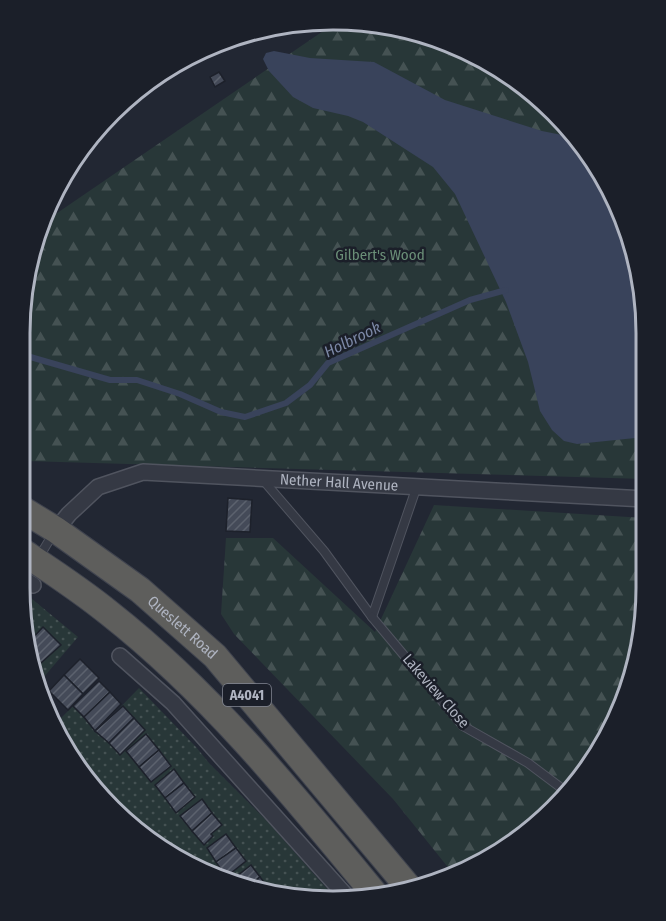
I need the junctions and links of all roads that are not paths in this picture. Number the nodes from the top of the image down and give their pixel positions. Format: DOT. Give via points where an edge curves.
graph roads {
  1 [pos="261,478"];
  2 [pos="417,486"];
  3 [pos="636,498"];
  4 [pos="30,514"];
  5 [pos="56,530"];
  6 [pos="30,564"];
  7 [pos="30,570"];
  8 [pos="372,617"];
  9 [pos="120,656"];
  10 [pos="561,788"];
  11 [pos="404,882"];
  12 [pos="370,888"];
  13 [pos="341,891"];
  1 -- 2 [label="street, Nether Hall Avenue"];
  1 -- 5 [label="street, Nether Hall Avenue" via="143,472 98,487"];
  1 -- 8 [label="lane, Lakeview Close" via="324,551"];
  2 -- 3 [label="street, Nether Hall Avenue"];
  2 -- 8 [label="lane"];
  4 -- 5 [label="highway, Queslett Road / A4041"];
  5 -- 6 [label="lane"];
  5 -- 11 [label="highway, Queslett Road / A4041" via="140,590 215,656"];
  7 -- 12 [label="highway, A4041" via="109,613 178,673 232,727"];
  8 -- 10 [label="lane, Lakeview Close" via="463,726 528,763"];
  9 -- 13 [label="street" via="173,703"];
}
